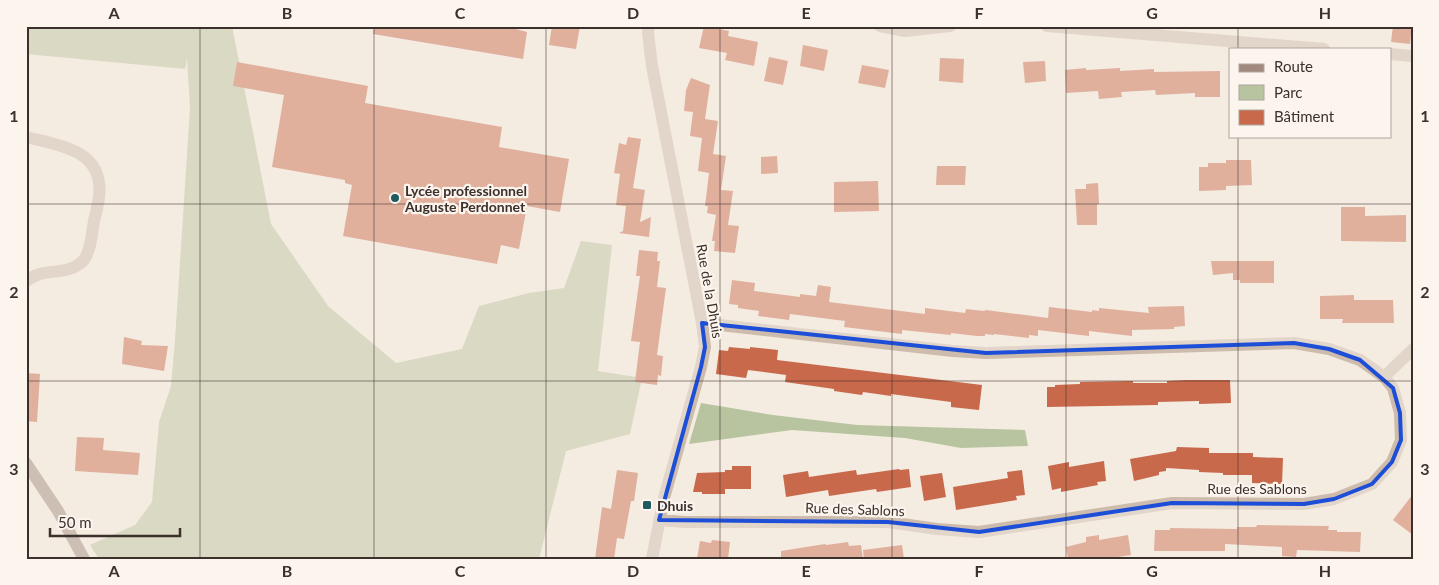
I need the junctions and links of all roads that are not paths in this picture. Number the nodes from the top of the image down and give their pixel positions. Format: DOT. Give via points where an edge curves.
graph roads {
  1 [pos="649,26"];
  2 [pos="880,26"];
  3 [pos="950,26"];
  4 [pos="1047,26"];
  5 [pos="1312,48"];
  6 [pos="1392,54"];
  7 [pos="1413,56"];
  8 [pos="26,137"];
  9 [pos="26,281"];
  10 [pos="702,323"];
  11 [pos="1413,349"];
  12 [pos="1384,377"];
  13 [pos="26,463"];
  14 [pos="659,520"];
  15 [pos="84,559"];
  16 [pos="652,559"];
  1 -- 10 [label="street, Rue de la Dhuis" via="652,66"];
  2 -- 3 [label="street" via="905,30"];
  4 -- 5 [label="street"];
  6 -- 7 [label="street"];
  8 -- 9 [label="street" via="83,156 93,165 100,183 84,260 70,270 38,274"];
  10 -- 12 [label="street, Rue des Sablons" via="986,353 1294,344 1345,354"];
  10 -- 14 [label="street, Rue de la Dhuis" via="705,347 701,368"];
  11 -- 12 [label="street"];
  12 -- 14 [label="street, Rue des Sablons" via="1393,388 1400,413 1401,440 1392,462 1372,484 1334,499 1304,504 1172,503 979,532 888,522"];
  13 -- 15 [label="street" via="58,511"];
  14 -- 16 [label="street, Rue de la Dhuis"];
}
